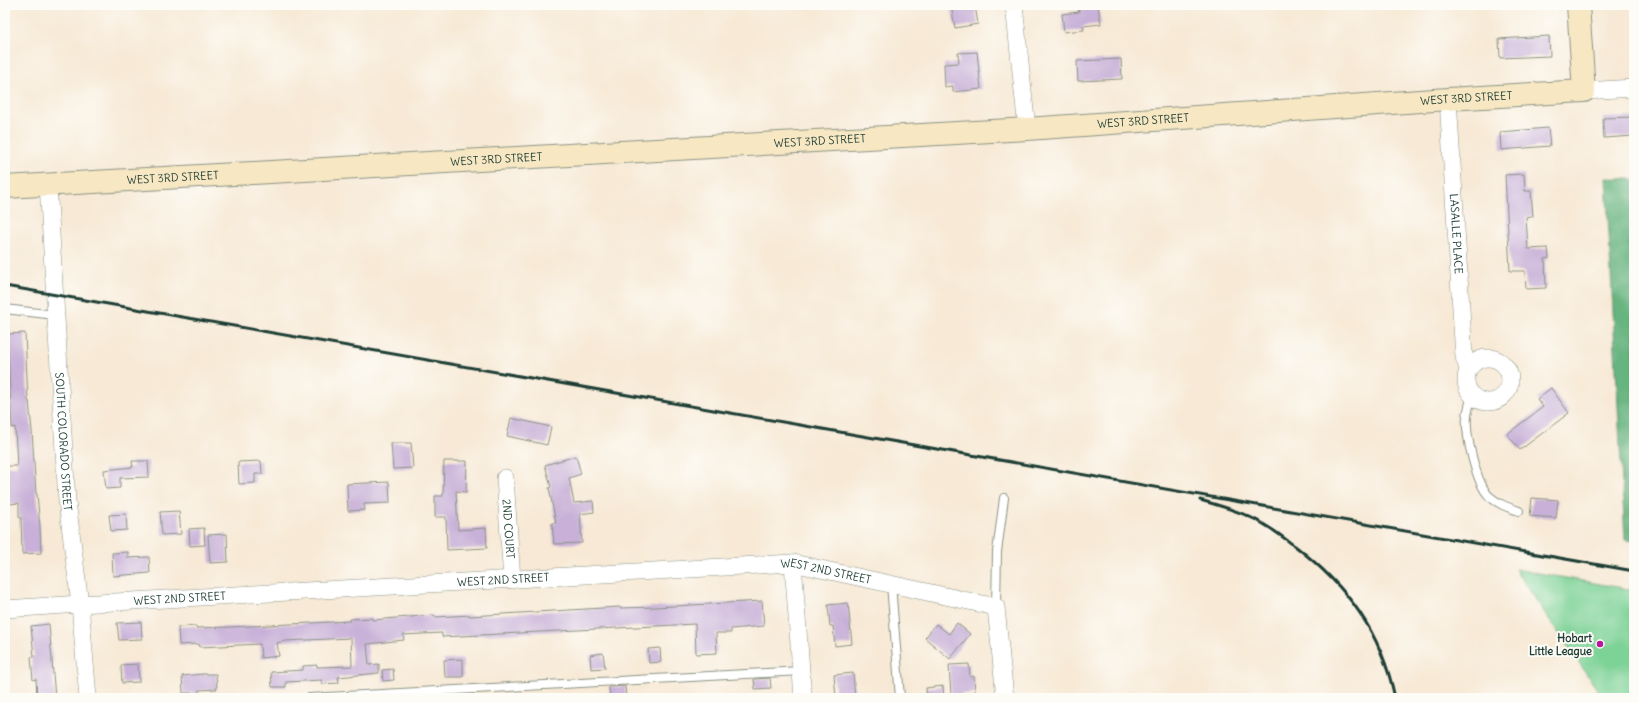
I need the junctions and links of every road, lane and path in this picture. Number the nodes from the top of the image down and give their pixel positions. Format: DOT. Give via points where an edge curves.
graph roads {
  1 [pos="1014,5"];
  2 [pos="1578,5"];
  3 [pos="1634,88"];
  4 [pos="1584,91"];
  5 [pos="1448,99"];
  6 [pos="1027,129"];
  7 [pos="48,184"];
  8 [pos="5,187"];
  9 [pos="5,309"];
  10 [pos="55,315"];
  11 [pos="1468,369"];
  12 [pos="1472,395"];
  13 [pos="505,478"];
  14 [pos="1004,498"];
  15 [pos="1519,510"];
  16 [pos="793,563"];
  17 [pos="512,580"];
  18 [pos="891,584"];
  19 [pos="80,604"];
  20 [pos="996,607"];
  21 [pos="5,609"];
  22 [pos="801,671"];
  23 [pos="88,698"];
  24 [pos="309,698"];
  25 [pos="803,698"];
  26 [pos="900,698"];
  27 [pos="1005,698"];
  1 -- 6 [label="street"];
  2 -- 4 [label="street"];
  3 -- 4 [label="street, WEST 3RD STREET"];
  4 -- 5 [label="street, WEST 3RD STREET"];
  5 -- 6 [label="street, WEST 3RD STREET"];
  5 -- 11 [label="street, LASALLE PLACE" via="1464,357"];
  6 -- 7 [label="street, WEST 3RD STREET"];
  7 -- 8 [label="street, WEST 3RD STREET"];
  7 -- 10 [label="street, SOUTH COLORADO STREET"];
  9 -- 10 [label="lane"];
  10 -- 19 [label="street, SOUTH COLORADO STREET" via="67,501"];
  11 -- 12 [label="street, LASALLE PLACE" via="1466,383"];
  11 -- 12 [label="street" via="1479,359 1487,358 1501,362 1509,374 1508,389 1498,400 1484,402"];
  12 -- 15 [label="lane" via="1467,417 1473,461 1479,480 1488,495 1500,505"];
  13 -- 17 [label="street, 2ND COURT"];
  14 -- 20 [label="lane" via="997,552"];
  16 -- 17 [label="street, WEST 2ND STREET"];
  16 -- 18 [label="street, WEST 2ND STREET"];
  16 -- 22 [label="street"];
  17 -- 19 [label="street, WEST 2ND STREET"];
  18 -- 20 [label="street, WEST 2ND STREET"];
  18 -- 26 [label="lane"];
  19 -- 21 [label="street, WEST 2ND STREET"];
  19 -- 23 [label="street, SOUTH COLORADO STREET"];
  20 -- 27 [label="street"];
  22 -- 24 [label="lane"];
  22 -- 25 [label="street"];
}
